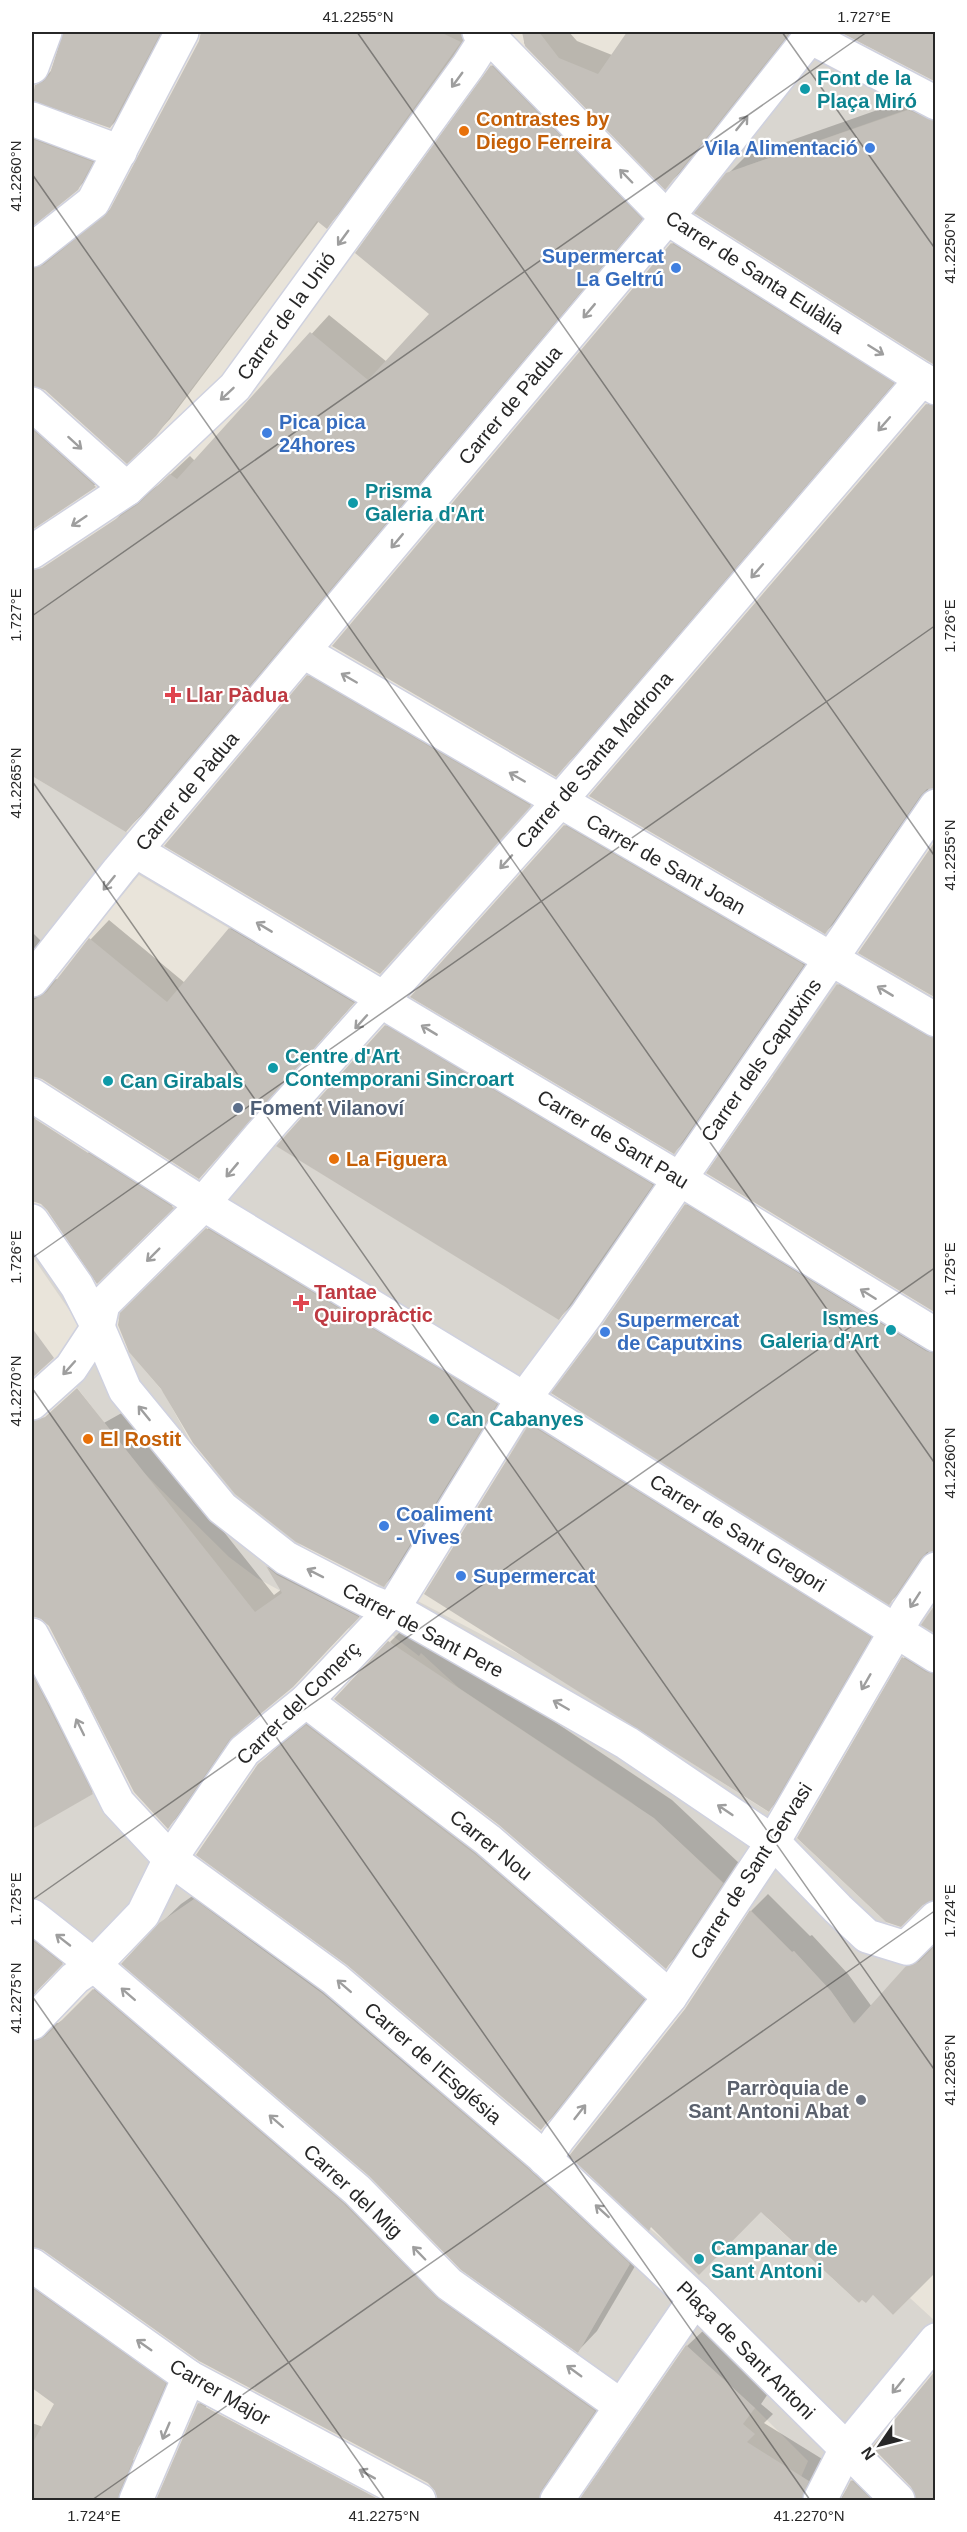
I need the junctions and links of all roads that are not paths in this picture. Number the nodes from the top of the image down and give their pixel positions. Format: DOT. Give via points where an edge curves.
graph roads {
  1 [pos="45,32"];
  2 [pos="182,32"];
  3 [pos="486,33"];
  4 [pos="812,34"];
  5 [pos="32,67"];
  6 [pos="933,101"];
  7 [pos="32,119"];
  8 [pos="120,152"];
  9 [pos="673,209"];
  10 [pos="32,250"];
  11 [pos="929,383"];
  12 [pos="32,404"];
  13 [pos="127,489"];
  14 [pos="32,552"];
  15 [pos="304,652"];
  16 [pos="560,801"];
  17 [pos="936,806"];
  18 [pos="136,851"];
  19 [pos="831,959"];
  20 [pos="32,980"];
  21 [pos="383,998"];
  22 [pos="936,1020"];
  23 [pos="32,1095"];
  24 [pos="678,1178"];
  25 [pos="194,1203"];
  26 [pos="32,1221"];
  27 [pos="98,1327"];
  28 [pos="936,1335"];
  29 [pos="32,1403"];
  30 [pos="533,1404"];
  31 [pos="936,1569"];
  32 [pos="392,1610"];
  33 [pos="896,1632"];
  34 [pos="32,1635"];
  35 [pos="936,1656"];
  36 [pos="306,1701"];
  37 [pos="773,1842"];
  38 [pos="170,1858"];
  39 [pos="32,1916"];
  40 [pos="936,1918"];
  41 [pos="85,1971"];
  42 [pos="670,1997"];
  43 [pos="32,2023"];
  44 [pos="545,2159"];
  45 [pos="645,2250"];
  46 [pos="32,2265"];
  47 [pos="695,2299"];
  48 [pos="936,2340"];
  49 [pos="189,2377"];
  50 [pos="621,2406"];
  51 [pos="846,2449"];
  52 [pos="136,2500"];
  53 [pos="419,2500"];
  54 [pos="557,2500"];
  55 [pos="820,2500"];
  56 [pos="898,2500"];
  1 -- 5 [label="street"];
  2 -- 8 [label="street"];
  9 -- 3 [label="street, Carrer de Santa Eulàlia, one-way"];
  3 -- 13 [label="street, Carrer de la Unió, one-way" via="235,387"];
  4 -- 6 [label="street"];
  9 -- 4 [label="street, Carrer de Pàdua, one-way"];
  7 -- 8 [label="street"];
  8 -- 10 [label="street" via="93,202"];
  9 -- 11 [label="street, Carrer de Santa Eulàlia, one-way"];
  9 -- 15 [label="street, Carrer de Pàdua, one-way"];
  11 -- 16 [label="street, Carrer de Santa Madrona, one-way"];
  12 -- 13 [label="street, one-way"];
  13 -- 14 [label="street, Carrer de la Unió, one-way"];
  16 -- 15 [label="street, Carrer de Sant Joan, one-way"];
  15 -- 18 [label="street, Carrer de Pàdua"];
  16 -- 19 [label="street, Carrer de Sant Joan"];
  16 -- 21 [label="street, Carrer de Santa Madrona, one-way"];
  17 -- 19 [label="street, Carrer dels Caputxins"];
  18 -- 20 [label="street, Carrer de Pàdua, one-way"];
  21 -- 18 [label="street, Carrer de Sant Pau, one-way"];
  22 -- 19 [label="street, Carrer de Sant Joan, one-way"];
  19 -- 24 [label="street, Carrer dels Caputxins"];
  24 -- 21 [label="street, Carrer de Sant Pau, one-way" via="394,1009"];
  21 -- 25 [label="street, Carrer de Santa Madrona, one-way" via="261,1135"];
  23 -- 25 [label="street, Carrer de Sant Gregori"];
  28 -- 24 [label="street, Carrer de Sant Pau, one-way"];
  24 -- 30 [label="street, Carrer dels Caputxins" via="587,1314"];
  25 -- 27 [label="street, Carrer de Santa Madrona, one-way" via="103,1304"];
  25 -- 30 [label="street, Carrer de Sant Gregori"];
  26 -- 27 [label="street, Carrer de Sant Pere" via="77,1286"];
  27 -- 29 [label="street, Carrer de Santa Madrona, one-way" via="71,1368"];
  32 -- 27 [label="street, Carrer de Sant Pere, one-way" via="286,1558 222,1508 125,1390"];
  30 -- 32 [label="street, Carrer del Comerç"];
  30 -- 33 [label="street, Carrer de Sant Gregori"];
  31 -- 33 [label="street, Carrer de Sant Gervasi, one-way"];
  32 -- 36 [label="street, Carrer del Comerç"];
  37 -- 32 [label="street, Carrer de Sant Pere, one-way" via="627,1743"];
  33 -- 35 [label="street, Carrer de Sant Gregori"];
  33 -- 37 [label="street, Carrer de Sant Gervasi, one-way"];
  38 -- 34 [label="street, Carrer de l'Església, one-way" via="118,1803"];
  36 -- 38 [label="street, Carrer del Comerç" via="244,1751"];
  36 -- 42 [label="street, Carrer Nou" via="488,1840"];
  37 -- 40 [label="street, Carrer de Sant Pere" via="867,1936 906,1948"];
  37 -- 42 [label="street, Carrer de Sant Gervasi"];
  38 -- 41 [label="street, Carrer del Comerç" via="142,1914"];
  44 -- 38 [label="street, Carrer de l'Església, one-way" via="335,1979"];
  41 -- 39 [label="street, Carrer del Mig, one-way"];
  41 -- 43 [label="street, Carrer del Comerç"];
  50 -- 41 [label="street, Carrer del Mig, one-way" via="449,2284 357,2190"];
  44 -- 42 [label="street, Carrer de Sant Gervasi, one-way"];
  45 -- 44 [label="street, Carrer de l'Església, one-way"];
  45 -- 47 [label="street, Plaça de Sant Antoni"];
  49 -- 46 [label="street, Carrer Major, one-way"];
  47 -- 50 [label="street"];
  47 -- 51 [label="street, Plaça de Sant Antoni"];
  48 -- 51 [label="street, one-way"];
  49 -- 52 [label="street, one-way"];
  53 -- 49 [label="street, Carrer Major, one-way"];
  50 -- 54 [label="street"];
  51 -- 55 [label="street"];
  51 -- 56 [label="street, Plaça de Sant Antoni"];
}
